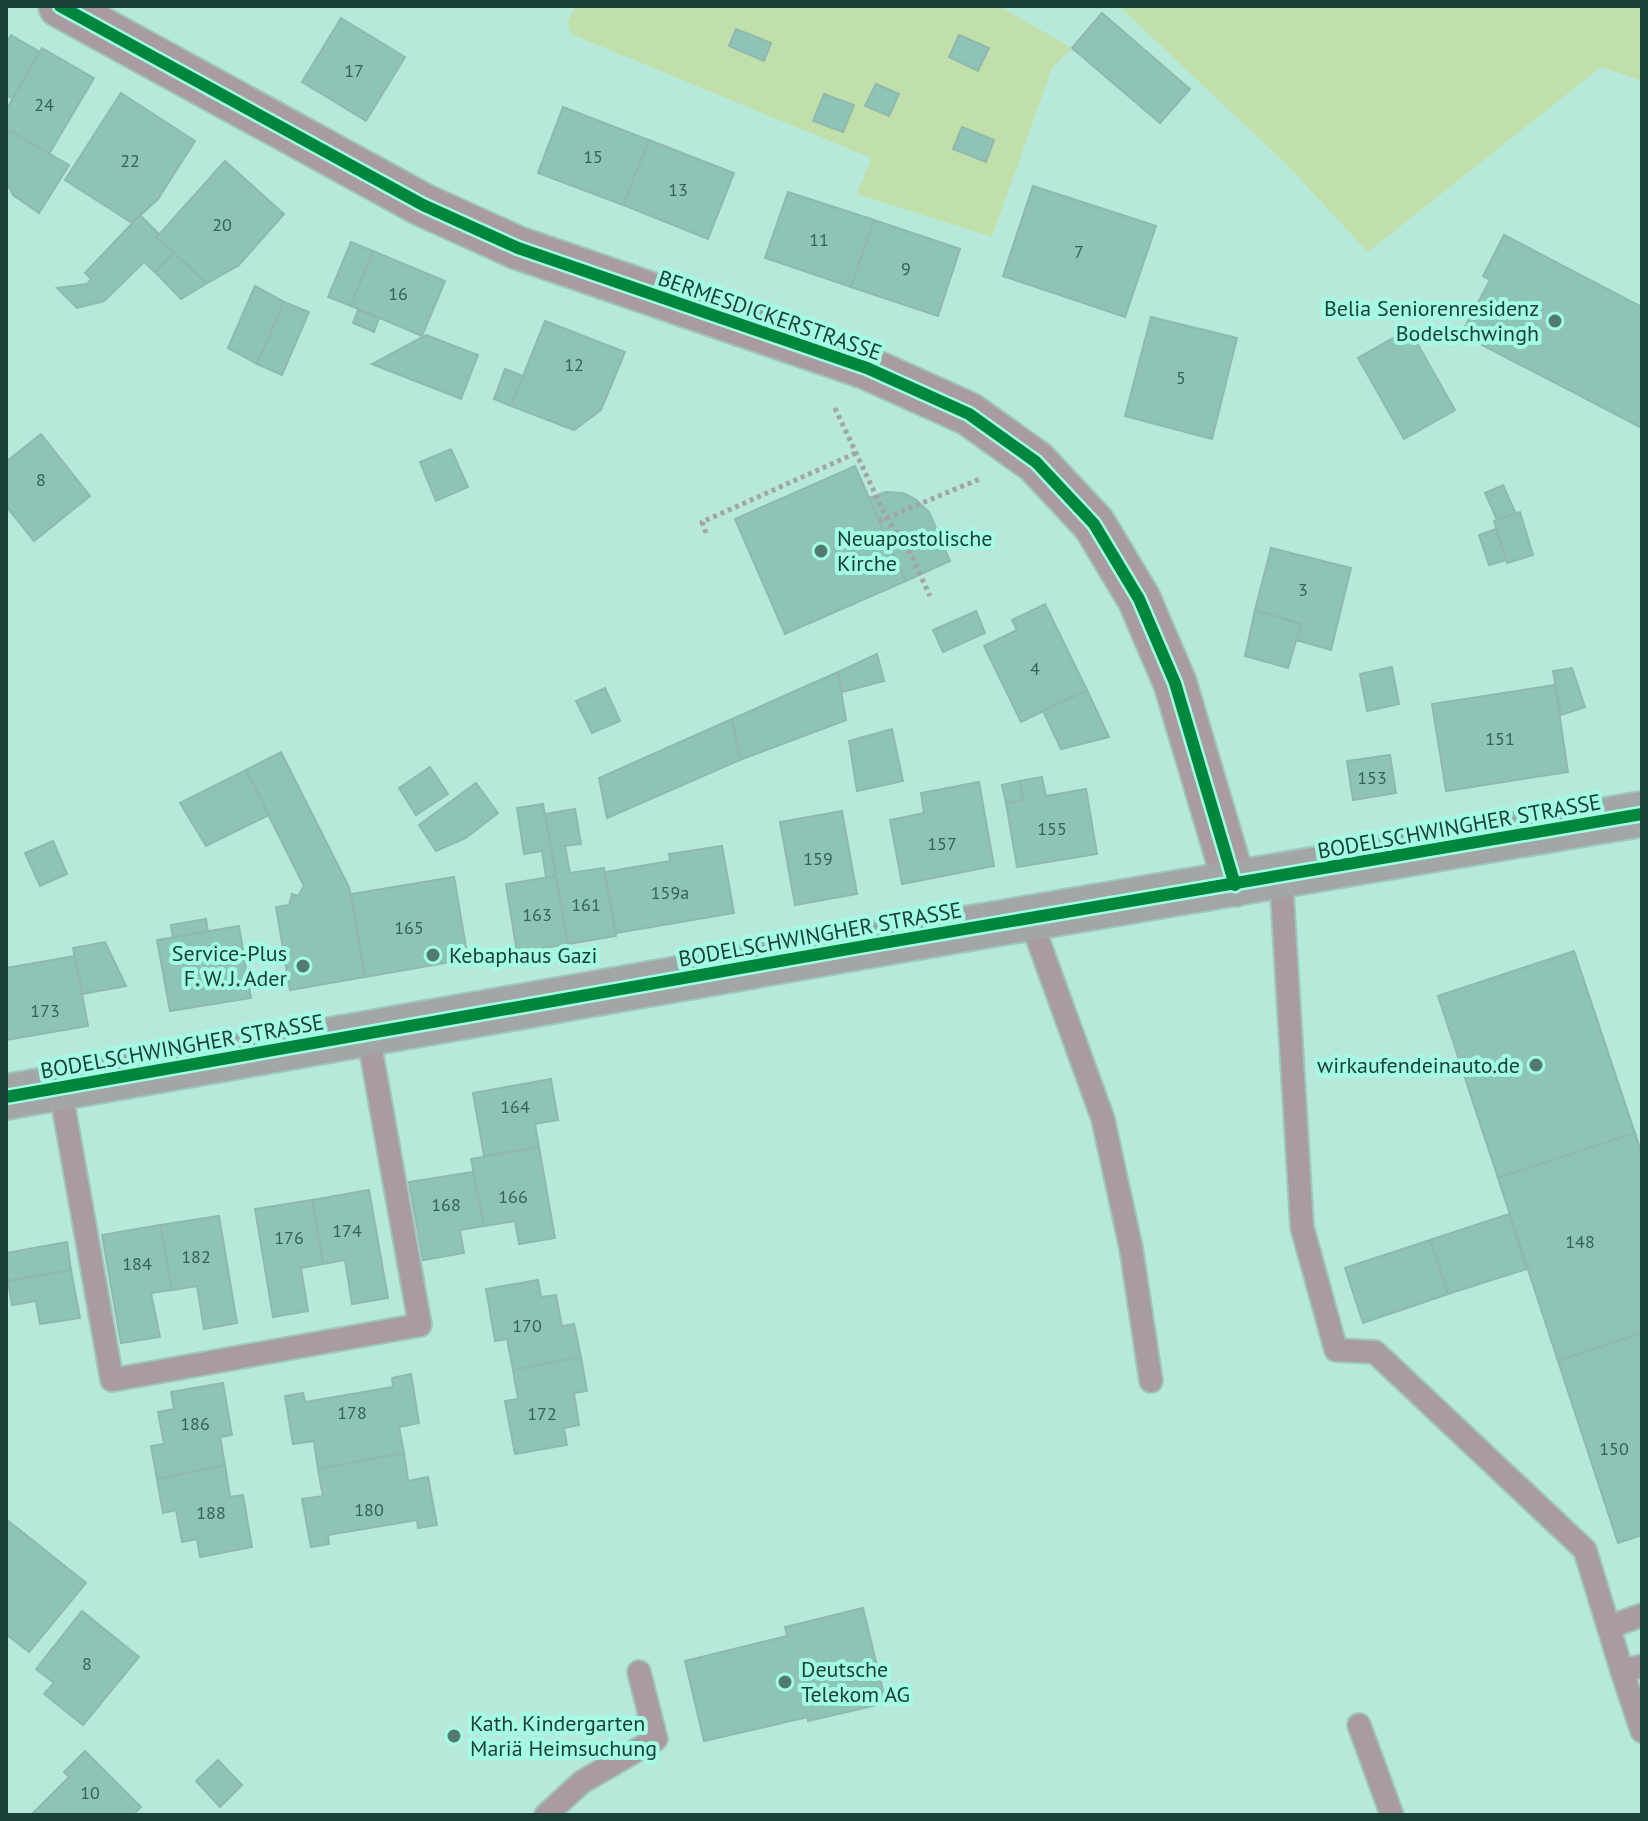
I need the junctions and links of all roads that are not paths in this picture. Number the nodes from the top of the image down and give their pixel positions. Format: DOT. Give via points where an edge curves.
graph roads {
  1 [pos="60,6"];
  2 [pos="1642,814"];
  3 [pos="1281,877"];
  4 [pos="1235,885"];
  5 [pos="1030,918"];
  6 [pos="368,1034"];
  7 [pos="60,1087"];
  8 [pos="6,1097"];
  9 [pos="1151,1381"];
  10 [pos="1642,1615"];
  11 [pos="1609,1627"];
  12 [pos="1632,1668"];
  13 [pos="639,1672"];
  14 [pos="1359,1725"];
  15 [pos="1642,1731"];
  16 [pos="546,1815"];
  17 [pos="1392,1815"];
  1 -- 4 [label="street, BERMESDICKERSTRASSE" via="437,211 518,248 867,368 969,414 1036,462 1094,524 1139,599 1175,683"];
  2 -- 3 [label="street, BODELSCHWINGHER STRASSE"];
  3 -- 4 [label="street, BODELSCHWINGHER STRASSE"];
  3 -- 11 [label="lane" via="1302,1227 1336,1350 1375,1352 1585,1550"];
  4 -- 5 [label="street, BODELSCHWINGHER STRASSE"];
  5 -- 6 [label="street, BODELSCHWINGHER STRASSE"];
  5 -- 9 [label="lane" via="1103,1119 1131,1248"];
  6 -- 7 [label="street, BODELSCHWINGHER STRASSE"];
  6 -- 7 [label="lane" via="420,1325 112,1380"];
  7 -- 8 [label="street, BODELSCHWINGHER STRASSE"];
  10 -- 11 [label="lane"];
  11 -- 12 [label="lane"];
  12 -- 15 [label="lane"];
  13 -- 16 [label="lane" via="656,1739 582,1782"];
  14 -- 17 [label="lane"];
}
